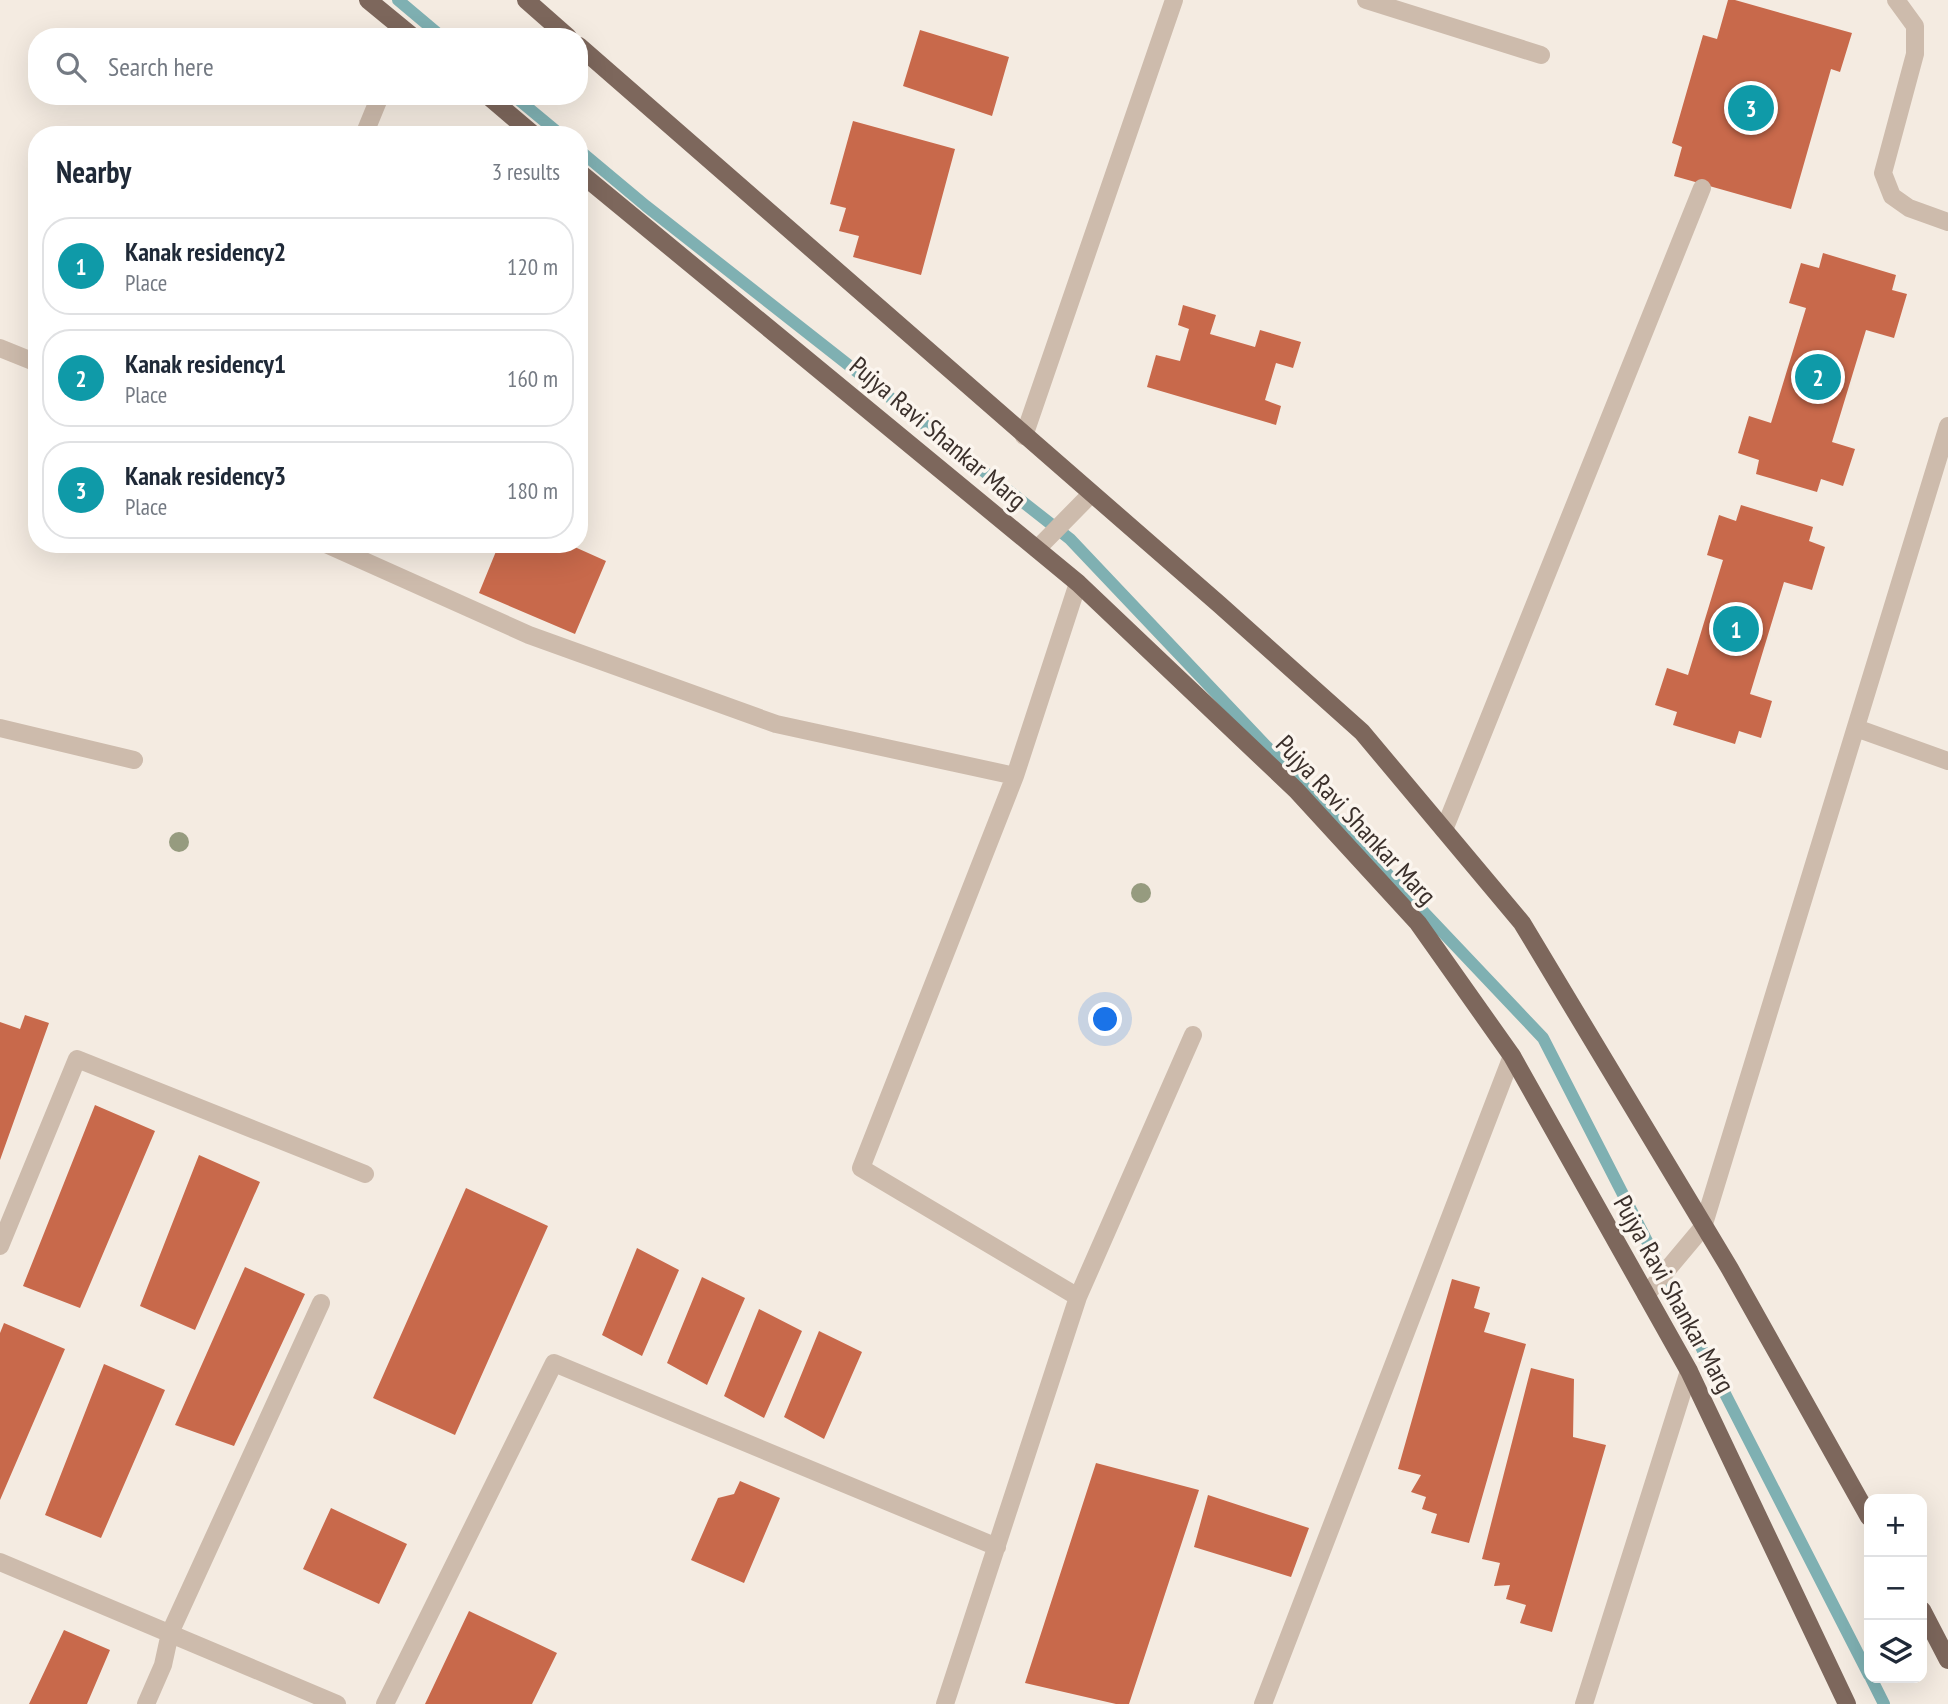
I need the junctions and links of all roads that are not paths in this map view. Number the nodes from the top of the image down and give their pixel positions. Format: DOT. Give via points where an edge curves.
graph roads {
  1 [pos="368,0"];
  2 [pos="527,0"];
  3 [pos="1174,0"];
  4 [pos="1366,0"];
  5 [pos="1896,0"];
  6 [pos="401,28"];
  7 [pos="559,28"];
  8 [pos="588,54"];
  9 [pos="1541,55"];
  10 [pos="376,105"];
  11 [pos="499,105"];
  12 [pos="368,126"];
  13 [pos="523,126"];
  14 [pos="588,179"];
  15 [pos="1702,188"];
  16 [pos="1948,222"];
  17 [pos="0,348"];
  18 [pos="28,359"];
  19 [pos="1948,426"];
  20 [pos="1024,436"];
  21 [pos="1091,494"];
  22 [pos="1037,550"];
  23 [pos="346,553"];
  24 [pos="1078,583"];
  25 [pos="0,728"];
  26 [pos="1856,728"];
  27 [pos="134,760"];
  28 [pos="1948,761"];
  29 [pos="1015,776"];
  30 [pos="1444,830"];
  31 [pos="1193,1035"];
  32 [pos="1512,1056"];
  33 [pos="365,1174"];
  34 [pos="1703,1227"];
  35 [pos="0,1246"];
  36 [pos="1646,1295"];
  37 [pos="1078,1297"];
  38 [pos="321,1303"];
  39 [pos="1689,1371"];
  40 [pos="1864,1508"];
  41 [pos="997,1547"];
  42 [pos="0,1562"];
  43 [pos="1927,1620"];
  44 [pos="170,1633"];
  45 [pos="1948,1660"];
  46 [pos="146,1704"];
  47 [pos="337,1704"];
  48 [pos="385,1704"];
  49 [pos="945,1704"];
  50 [pos="1263,1704"];
  51 [pos="1584,1704"];
  52 [pos="1847,1704"];
  1 -- 6 [label="main road"];
  2 -- 7 [label="main road"];
  3 -- 20 [label="street"];
  4 -- 9 [label="street"];
  5 -- 16 [label="street" via="1914,26 1915,54 1883,173 1892,196 1909,208"];
  8 -- 20 [label="main road"];
  10 -- 12 [label="street"];
  11 -- 13 [label="main road"];
  14 -- 22 [label="main road, Pujya Ravi Shankar Marg"];
  15 -- 30 [label="street"];
  17 -- 18 [label="street"];
  19 -- 26 [label="street"];
  20 -- 21 [label="main road"];
  21 -- 22 [label="street"];
  21 -- 30 [label="main road" via="1362,732"];
  22 -- 24 [label="main road, Pujya Ravi Shankar Marg"];
  23 -- 29 [label="street" via="529,635 776,724"];
  24 -- 29 [label="street"];
  24 -- 32 [label="main road, Pujya Ravi Shankar Marg" via="1296,790 1409,913"];
  25 -- 27 [label="street"];
  26 -- 28 [label="street"];
  26 -- 34 [label="street"];
  29 -- 37 [label="street" via="861,1168"];
  30 -- 34 [label="main road" via="1522,923"];
  31 -- 37 [label="street"];
  32 -- 36 [label="main road, Pujya Ravi Shankar Marg"];
  32 -- 50 [label="street"];
  33 -- 35 [label="street" via="77,1059"];
  34 -- 36 [label="street"];
  34 -- 40 [label="main road"];
  36 -- 39 [label="main road, Pujya Ravi Shankar Marg"];
  37 -- 41 [label="street"];
  38 -- 44 [label="street"];
  39 -- 51 [label="street"];
  39 -- 52 [label="main road, Pujya Ravi Shankar Marg"];
  41 -- 48 [label="street" via="554,1363"];
  41 -- 49 [label="street"];
  42 -- 44 [label="street"];
  43 -- 45 [label="main road"];
  44 -- 46 [label="street" via="163,1665"];
  44 -- 47 [label="street"];
}
